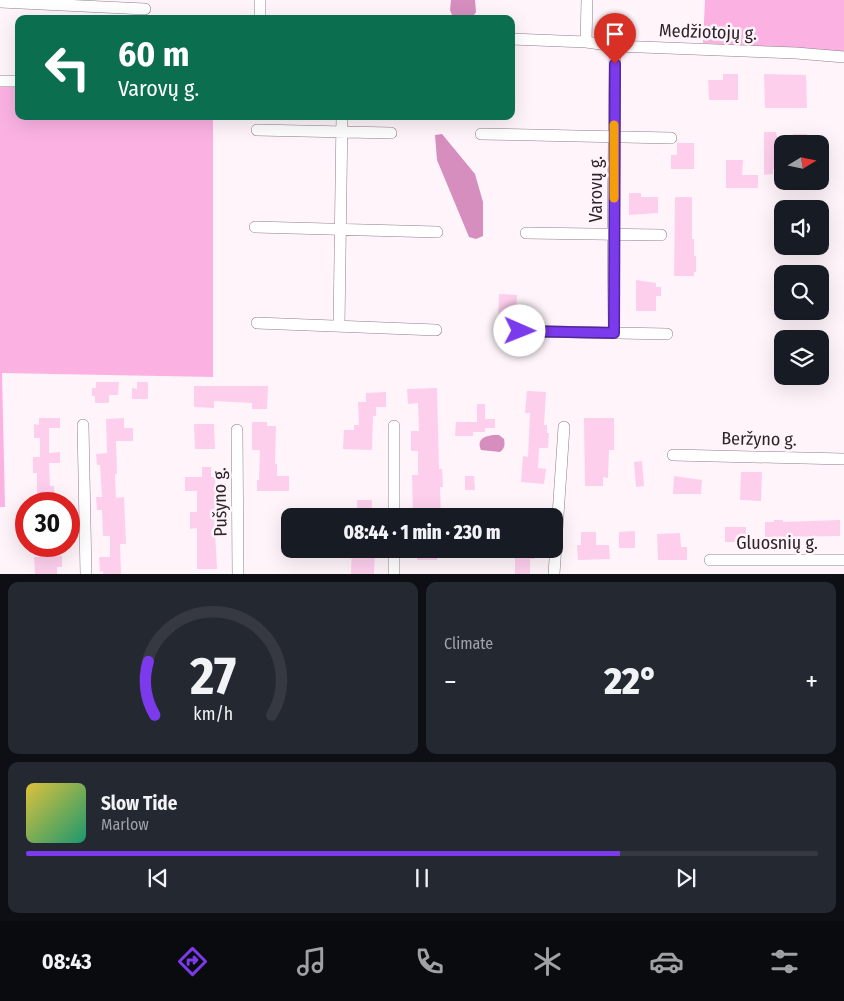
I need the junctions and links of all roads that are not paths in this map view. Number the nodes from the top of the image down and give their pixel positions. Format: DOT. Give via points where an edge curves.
graph roads {
  1 [pos="260,0"];
  2 [pos="587,0"];
  3 [pos="0,2"];
  4 [pos="145,9"];
  5 [pos="260,15"];
  6 [pos="515,39"];
  7 [pos="586,42"];
  8 [pos="615,46"];
  9 [pos="844,57"];
  10 [pos="0,81"];
  11 [pos="15,81"];
  12 [pos="342,120"];
  13 [pos="257,130"];
  14 [pos="342,132"];
  15 [pos="391,133"];
  16 [pos="481,134"];
  17 [pos="614,136"];
  18 [pos="671,138"];
  19 [pos="255,227"];
  20 [pos="341,229"];
  21 [pos="437,232"];
  22 [pos="526,233"];
  23 [pos="613,234"];
  24 [pos="661,235"];
  25 [pos="257,323"];
  26 [pos="339,326"];
  27 [pos="436,330"];
  28 [pos="520,331"];
  29 [pos="614,333"];
  30 [pos="667,334"];
  31 [pos="83,425"];
  32 [pos="394,426"];
  33 [pos="564,427"];
  34 [pos="237,430"];
  35 [pos="673,455"];
  36 [pos="844,458"];
  37 [pos="394,508"];
  38 [pos="394,558"];
  39 [pos="710,560"];
  40 [pos="844,560"];
  41 [pos="86,574"];
  42 [pos="238,574"];
  43 [pos="394,574"];
  44 [pos="554,574"];
  1 -- 5 [label="street"];
  2 -- 7 [label="street"];
  3 -- 4 [label="street"];
  6 -- 7 [label="street, Medžiotojų g."];
  7 -- 8 [label="street, Medžiotojų g."];
  8 -- 9 [label="street, Medžiotojų g."];
  8 -- 17 [label="street, Varovų g."];
  10 -- 11 [label="street"];
  12 -- 14 [label="street"];
  13 -- 14 [label="street"];
  14 -- 15 [label="street"];
  14 -- 20 [label="street"];
  16 -- 17 [label="street"];
  17 -- 18 [label="street"];
  17 -- 23 [label="street, Varovų g."];
  19 -- 20 [label="street"];
  20 -- 21 [label="street"];
  20 -- 26 [label="street"];
  22 -- 23 [label="street"];
  23 -- 24 [label="street"];
  23 -- 29 [label="street, Varovų g."];
  25 -- 26 [label="street"];
  26 -- 27 [label="street"];
  28 -- 29 [label="street"];
  29 -- 30 [label="street"];
  31 -- 41 [label="street"];
  32 -- 37 [label="street"];
  33 -- 44 [label="street"];
  34 -- 42 [label="street, Pušyno g."];
  35 -- 36 [label="street, Beržyno g."];
  38 -- 43 [label="street"];
  39 -- 40 [label="street, Gluosnių g."];
}
